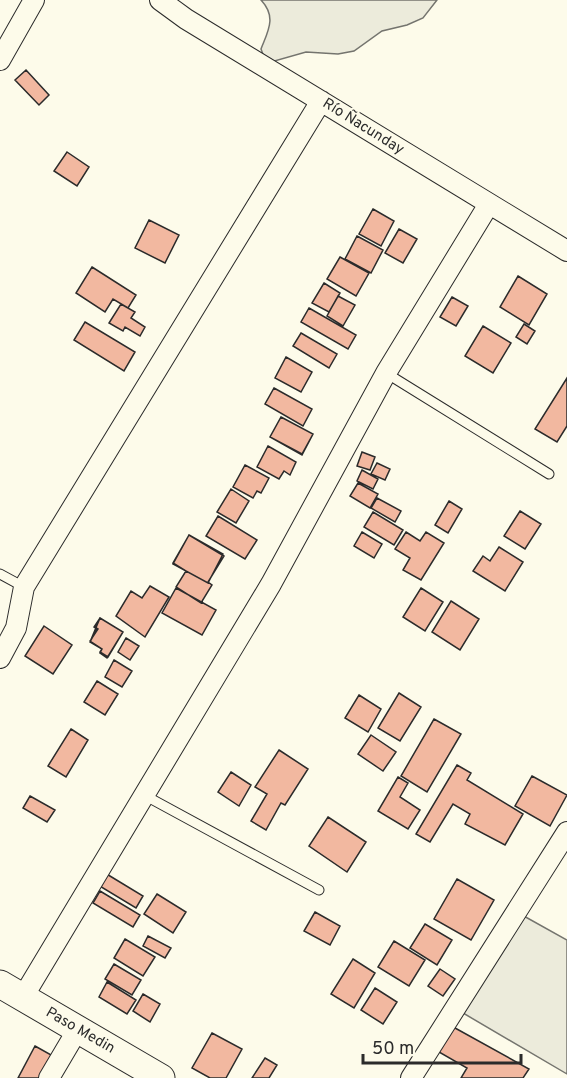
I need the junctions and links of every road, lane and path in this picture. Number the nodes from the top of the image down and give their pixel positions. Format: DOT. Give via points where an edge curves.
graph roads {
  1 [pos="34,0"];
  2 [pos="160,0"];
  3 [pos="0,60"];
  4 [pos="321,101"];
  5 [pos="489,204"];
  6 [pos="567,251"];
  7 [pos="386,372"];
  8 [pos="549,474"];
  9 [pos="0,574"];
  10 [pos="24,587"];
  11 [pos="0,658"];
  12 [pos="144,795"];
  13 [pos="567,832"];
  14 [pos="319,890"];
  15 [pos="11,991"];
  16 [pos="78,1029"];
  17 [pos="49,1078"];
  18 [pos="161,1078"];
  19 [pos="411,1078"];
  1 -- 3 [label="street"];
  2 -- 4 [label="street, Río Ñacunday"];
  4 -- 5 [label="street, Río Ñacunday"];
  4 -- 10 [label="street"];
  5 -- 6 [label="street, Río Ñacunday"];
  5 -- 7 [label="street"];
  7 -- 8 [label="lane"];
  7 -- 12 [label="street" via="271,584"];
  9 -- 10 [label="lane"];
  10 -- 11 [label="street" via="16,628"];
  12 -- 14 [label="lane"];
  12 -- 15 [label="street"];
  13 -- 19 [label="street"];
  15 -- 16 [label="street, Paso Medin"];
  16 -- 17 [label="street"];
  16 -- 18 [label="street, Paso Medin"];
}
